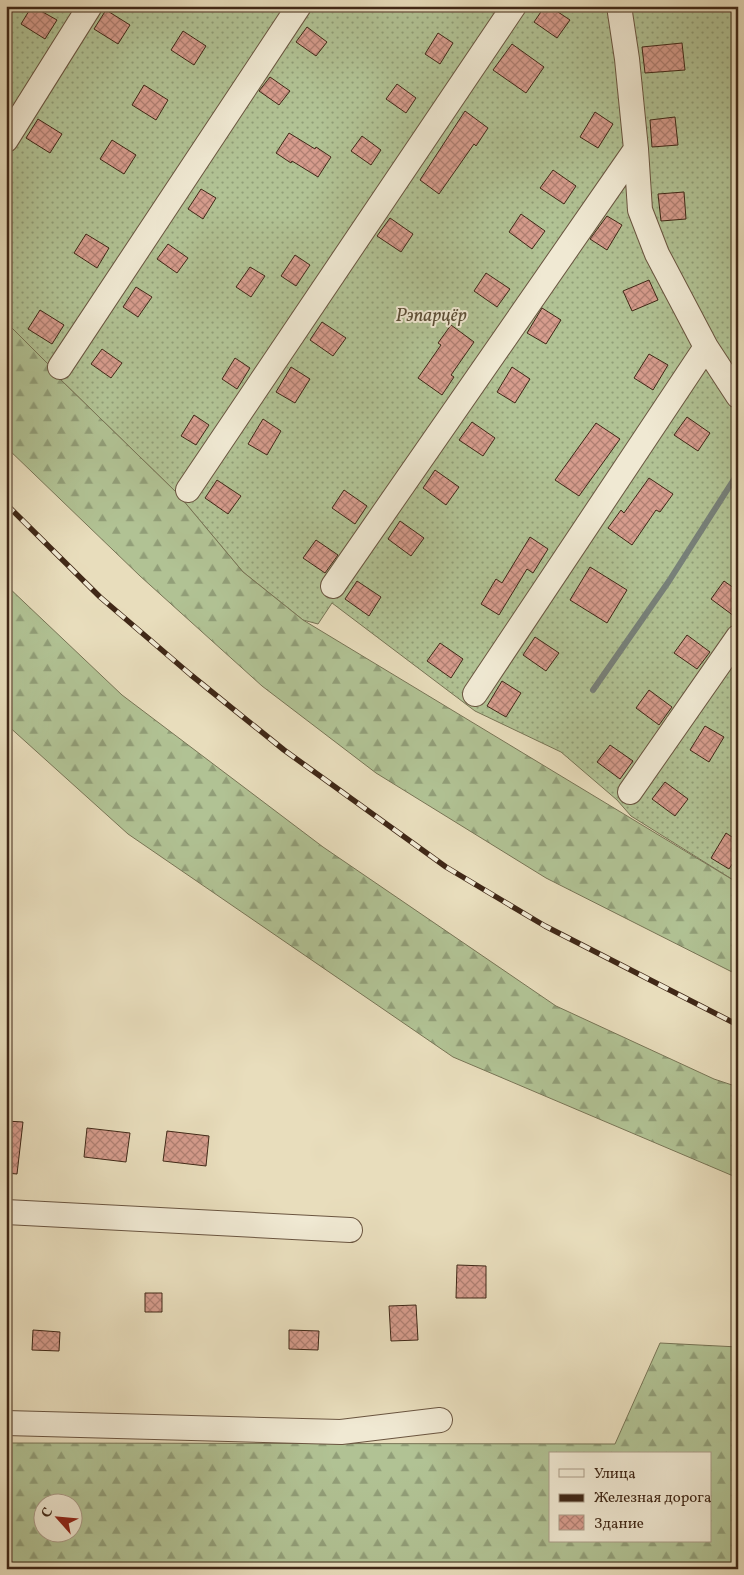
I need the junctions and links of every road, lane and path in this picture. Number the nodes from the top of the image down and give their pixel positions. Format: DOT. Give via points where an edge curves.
graph roads {
  1 [pos="90,6"];
  2 [pos="299,6"];
  3 [pos="514,6"];
  4 [pos="619,6"];
  5 [pos="6,140"];
  6 [pos="636,149"];
  7 [pos="706,347"];
  8 [pos="60,367"];
  9 [pos="738,396"];
  10 [pos="188,490"];
  11 [pos="333,586"];
  12 [pos="738,637"];
  13 [pos="475,694"];
  14 [pos="630,792"];
  15 [pos="6,1212"];
  16 [pos="350,1230"];
  17 [pos="440,1420"];
  18 [pos="6,1423"];
  1 -- 5 [label="street"];
  2 -- 8 [label="street"];
  3 -- 10 [label="street"];
  4 -- 6 [label="street"];
  6 -- 7 [label="street" via="640,210 657,254"];
  6 -- 11 [label="street"];
  7 -- 9 [label="street"];
  7 -- 13 [label="street"];
  12 -- 14 [label="street"];
  15 -- 16 [label="street"];
  17 -- 18 [label="street" via="341,1432"];
}
